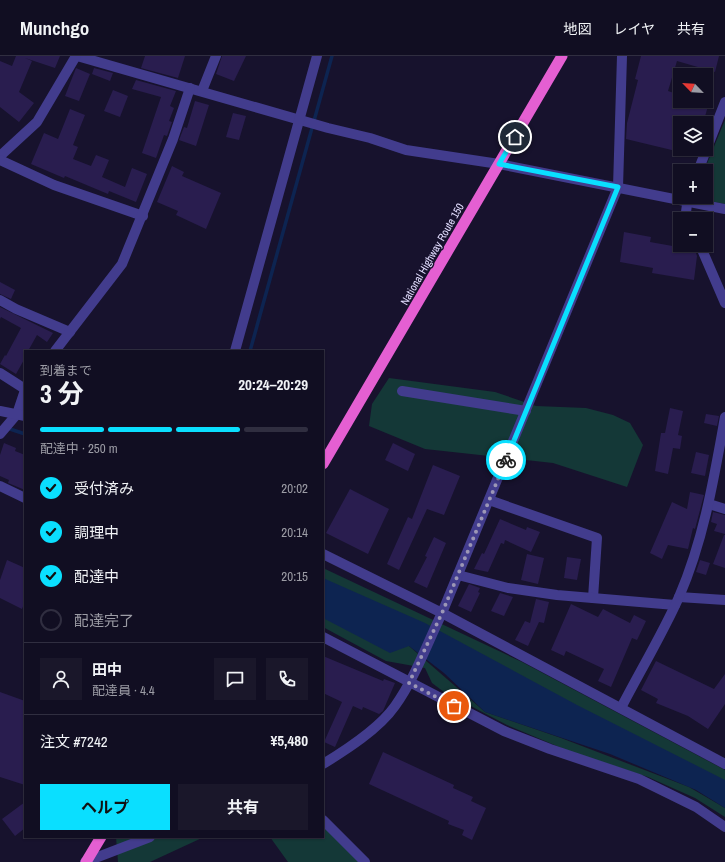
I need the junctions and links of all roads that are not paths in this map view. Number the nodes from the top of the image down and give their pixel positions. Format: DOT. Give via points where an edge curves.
graph roads {
  1 [pos="76,56"];
  2 [pos="216,56"];
  3 [pos="317,56"];
  4 [pos="562,56"];
  5 [pos="622,56"];
  6 [pos="190,88"];
  7 [pos="202,91"];
  8 [pos="725,102"];
  9 [pos="299,119"];
  10 [pos="0,156"];
  11 [pos="0,160"];
  12 [pos="499,164"];
  13 [pos="701,164"];
  14 [pos="618,187"];
  15 [pos="673,197"];
  16 [pos="704,204"];
  17 [pos="725,209"];
  18 [pos="143,216"];
  19 [pos="703,252"];
  20 [pos="0,300"];
  21 [pos="725,303"];
  22 [pos="70,332"];
  23 [pos="56,350"];
  24 [pos="235,350"];
  25 [pos="0,372"];
  26 [pos="24,389"];
  27 [pos="402,391"];
  28 [pos="24,396"];
  29 [pos="0,411"];
  30 [pos="526,411"];
  31 [pos="21,415"];
  32 [pos="725,422"];
  33 [pos="0,434"];
  34 [pos="324,462"];
  35 [pos="0,486"];
  36 [pos="24,498"];
  37 [pos="489,500"];
  38 [pos="709,504"];
  39 [pos="725,509"];
  40 [pos="324,555"];
  41 [pos="458,575"];
  42 [pos="593,598"];
  43 [pos="725,600"];
  44 [pos="677,601"];
  45 [pos="440,617"];
  46 [pos="324,638"];
  47 [pos="409,683"];
  48 [pos="621,708"];
  49 [pos="324,763"];
  50 [pos="725,764"];
  51 [pos="324,821"];
  52 [pos="725,827"];
  53 [pos="100,838"];
  54 [pos="147,838"];
  55 [pos="86,862"];
  56 [pos="365,862"];
  1 -- 6 [label="street"];
  1 -- 10 [label="street" via="37,122"];
  2 -- 7 [label="street"];
  3 -- 9 [label="street"];
  4 -- 12 [label="highway, National Highway Route 150"];
  5 -- 14 [label="street"];
  6 -- 7 [label="street"];
  6 -- 18 [label="street"];
  7 -- 9 [label="street"];
  8 -- 13 [label="street"];
  9 -- 12 [label="street" via="406,150"];
  9 -- 24 [label="street"];
  11 -- 18 [label="street" via="54,185"];
  12 -- 14 [label="street"];
  12 -- 34 [label="highway, National Highway Route 150"];
  14 -- 15 [label="street"];
  14 -- 30 [label="street"];
  16 -- 17 [label="street"];
  18 -- 22 [label="street" via="122,264"];
  19 -- 21 [label="street"];
  20 -- 22 [label="street"];
  22 -- 23 [label="street"];
  25 -- 26 [label="street"];
  27 -- 30 [label="street"];
  28 -- 31 [label="street"];
  29 -- 31 [label="street"];
  30 -- 37 [label="street"];
  31 -- 33 [label="street"];
  32 -- 38 [label="street"];
  35 -- 36 [label="street"];
  37 -- 41 [label="street"];
  37 -- 42 [label="street" via="596,538"];
  38 -- 39 [label="street"];
  38 -- 44 [label="street" via="700,539"];
  40 -- 45 [label="street"];
  41 -- 42 [label="street" via="508,588"];
  41 -- 45 [label="street"];
  42 -- 44 [label="street"];
  43 -- 44 [label="street"];
  44 -- 48 [label="street"];
  45 -- 47 [label="street"];
  45 -- 48 [label="street"];
  46 -- 47 [label="street"];
  47 -- 49 [label="street" via="394,708 365,735"];
  47 -- 52 [label="street" via="504,732 639,779 696,807"];
  48 -- 50 [label="street"];
  51 -- 56 [label="street"];
  53 -- 55 [label="highway"];
  54 -- 55 [label="street"];
}
